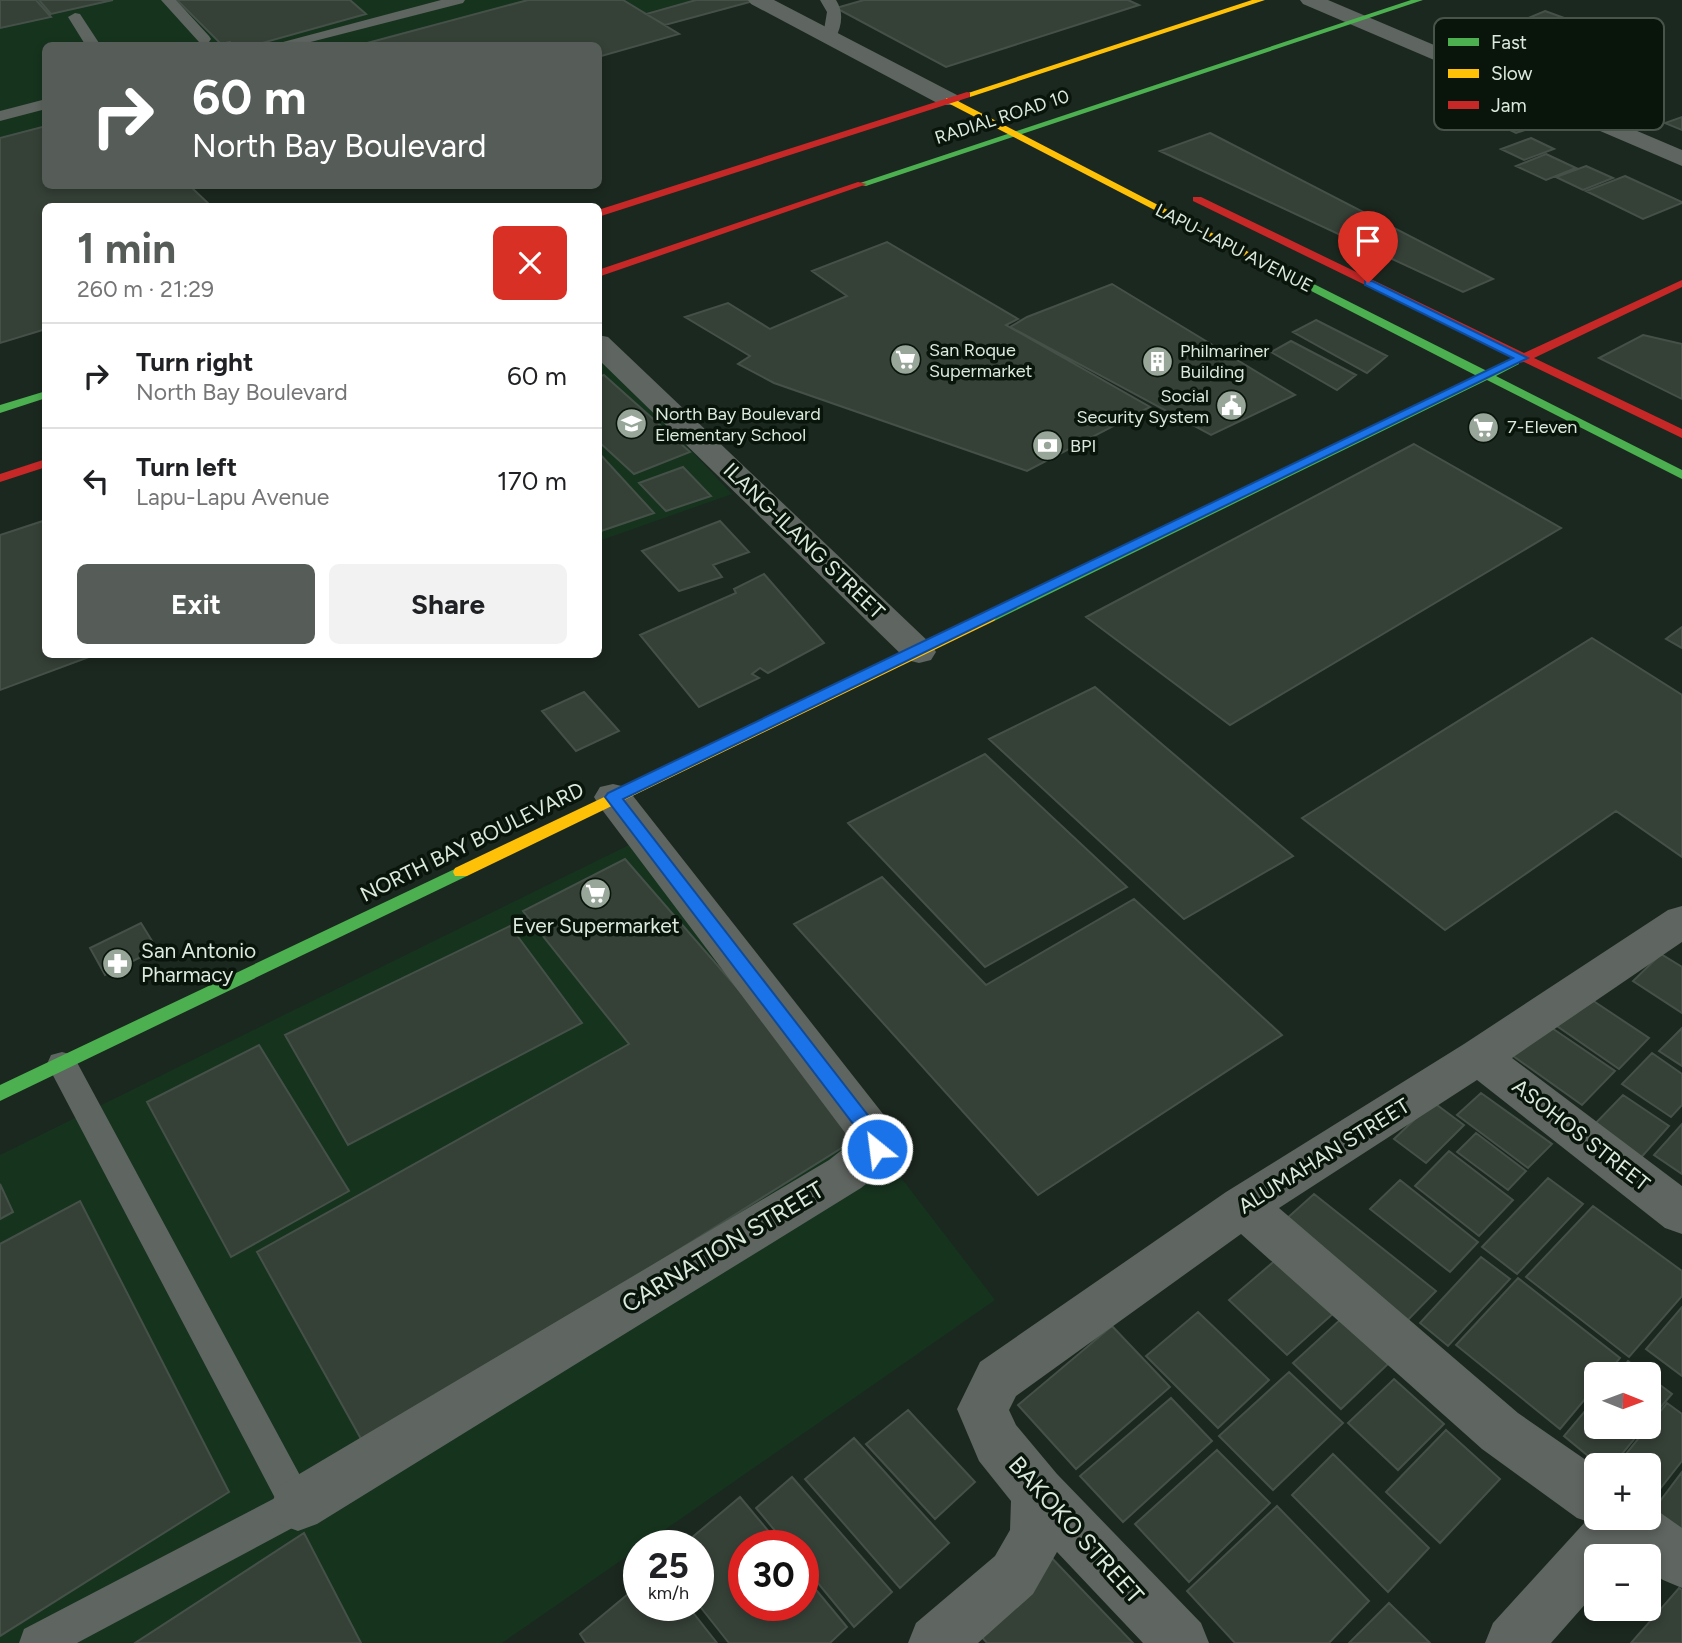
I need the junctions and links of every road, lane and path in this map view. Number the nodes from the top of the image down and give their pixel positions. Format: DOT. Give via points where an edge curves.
graph roads {
  1 [pos="167,0"];
  2 [pos="457,0"];
  3 [pos="758,0"];
  4 [pos="827,0"];
  5 [pos="1261,0"];
  6 [pos="1310,0"];
  7 [pos="1419,0"];
  8 [pos="366,6"];
  9 [pos="75,17"];
  10 [pos="379,20"];
  11 [pos="1359,21"];
  12 [pos="830,36"];
  13 [pos="204,40"];
  14 [pos="91,42"];
  15 [pos="291,42"];
  16 [pos="1434,53"];
  17 [pos="902,73"];
  18 [pos="979,90"];
  19 [pos="949,100"];
  20 [pos="1000,101"];
  21 [pos="42,105"];
  22 [pos="1021,112"];
  23 [pos="0,116"];
  24 [pos="1042,123"];
  25 [pos="1614,130"];
  26 [pos="1012,133"];
  27 [pos="1065,134"];
  28 [pos="1682,159"];
  29 [pos="1183,192"];
  30 [pos="602,213"];
  31 [pos="602,273"];
  32 [pos="1682,283"];
  33 [pos="602,347"];
  34 [pos="1522,358"];
  35 [pos="1484,376"];
  36 [pos="42,395"];
  37 [pos="0,409"];
  38 [pos="1682,435"];
  39 [pos="42,464"];
  40 [pos="1682,475"];
  41 [pos="0,478"];
  42 [pos="919,652"];
  43 [pos="613,797"];
  44 [pos="1682,921"];
  45 [pos="1479,1057"];
  46 [pos="62,1064"];
  47 [pos="0,1093"];
  48 [pos="1243,1206"];
  49 [pos="1682,1213"];
  50 [pos="983,1409"];
  51 [pos="1584,1491"];
  52 [pos="1038,1493"];
  53 [pos="298,1505"];
  54 [pos="1600,1530"];
  55 [pos="1639,1530"];
  56 [pos="1682,1561"];
  57 [pos="38,1643"];
  58 [pos="936,1643"];
  59 [pos="1181,1643"];
  60 [pos="1513,1643"];
  1 -- 13 [label="lane"];
  2 -- 10 [label="lane"];
  3 -- 12 [label="street, LAPU-LAPU AVENUE"];
  4 -- 12 [label="lane" via="836,12"];
  5 -- 18 [label="main road, RADIAL ROAD 10"];
  6 -- 11 [label="street"];
  7 -- 11 [label="main road, RADIAL ROAD 10"];
  8 -- 10 [label="lane"];
  9 -- 14 [label="lane"];
  10 -- 15 [label="lane"];
  11 -- 16 [label="street"];
  11 -- 24 [label="main road, RADIAL ROAD 10"];
  12 -- 17 [label="street, LAPU-LAPU AVENUE"];
  17 -- 18 [label="street, LAPU-LAPU AVENUE"];
  17 -- 19 [label="street, LAPU-LAPU AVENUE"];
  18 -- 19 [label="main road, RADIAL ROAD 10"];
  18 -- 20 [label="main road, LAPU-LAPU AVENUE"];
  19 -- 26 [label="main road, LAPU-LAPU AVENUE"];
  19 -- 30 [label="main road, RADIAL ROAD 10"];
  21 -- 23 [label="lane"];
  22 -- 24 [label="main road"];
  24 -- 26 [label="main road, RADIAL ROAD 10"];
  24 -- 27 [label="main road"];
  25 -- 28 [label="street"];
  26 -- 31 [label="main road, RADIAL ROAD 10"];
  26 -- 35 [label="main road, LAPU-LAPU AVENUE"];
  29 -- 34 [label="main road, LAPU-LAPU AVENUE"];
  32 -- 34 [label="main road, NORTH BAY BOULEVARD"];
  33 -- 42 [label="street, ILANG-ILANG STREET"];
  34 -- 35 [label="main road, NORTH BAY BOULEVARD"];
  34 -- 38 [label="main road, LAPU-LAPU AVENUE"];
  35 -- 40 [label="main road, LAPU-LAPU AVENUE"];
  35 -- 42 [label="main road, NORTH BAY BOULEVARD"];
  36 -- 37 [label="main road"];
  39 -- 41 [label="main road"];
  42 -- 43 [label="main road, NORTH BAY BOULEVARD"];
  43 -- 46 [label="main road, NORTH BAY BOULEVARD"];
  43 -- 53 [label="street, CARNATION STREET" via="871,1133 877,1149 845,1174"];
  44 -- 45 [label="street, ALUMAHAN STREET"];
  45 -- 48 [label="street, ALUMAHAN STREET"];
  45 -- 49 [label="street, ASOHOS STREET"];
  46 -- 47 [label="main road, NORTH BAY BOULEVARD"];
  46 -- 53 [label="lane"];
  48 -- 50 [label="street, ALUMAHAN STREET" via="998,1379"];
  48 -- 51 [label="street" via="1500,1431"];
  50 -- 52 [label="street, BAKOKO STREET" via="997,1443"];
  52 -- 58 [label="street" via="1037,1536 1014,1574"];
  52 -- 59 [label="street, BAKOKO STREET"];
  53 -- 57 [label="lane"];
  54 -- 60 [label="street"];
  55 -- 56 [label="street"];
}
